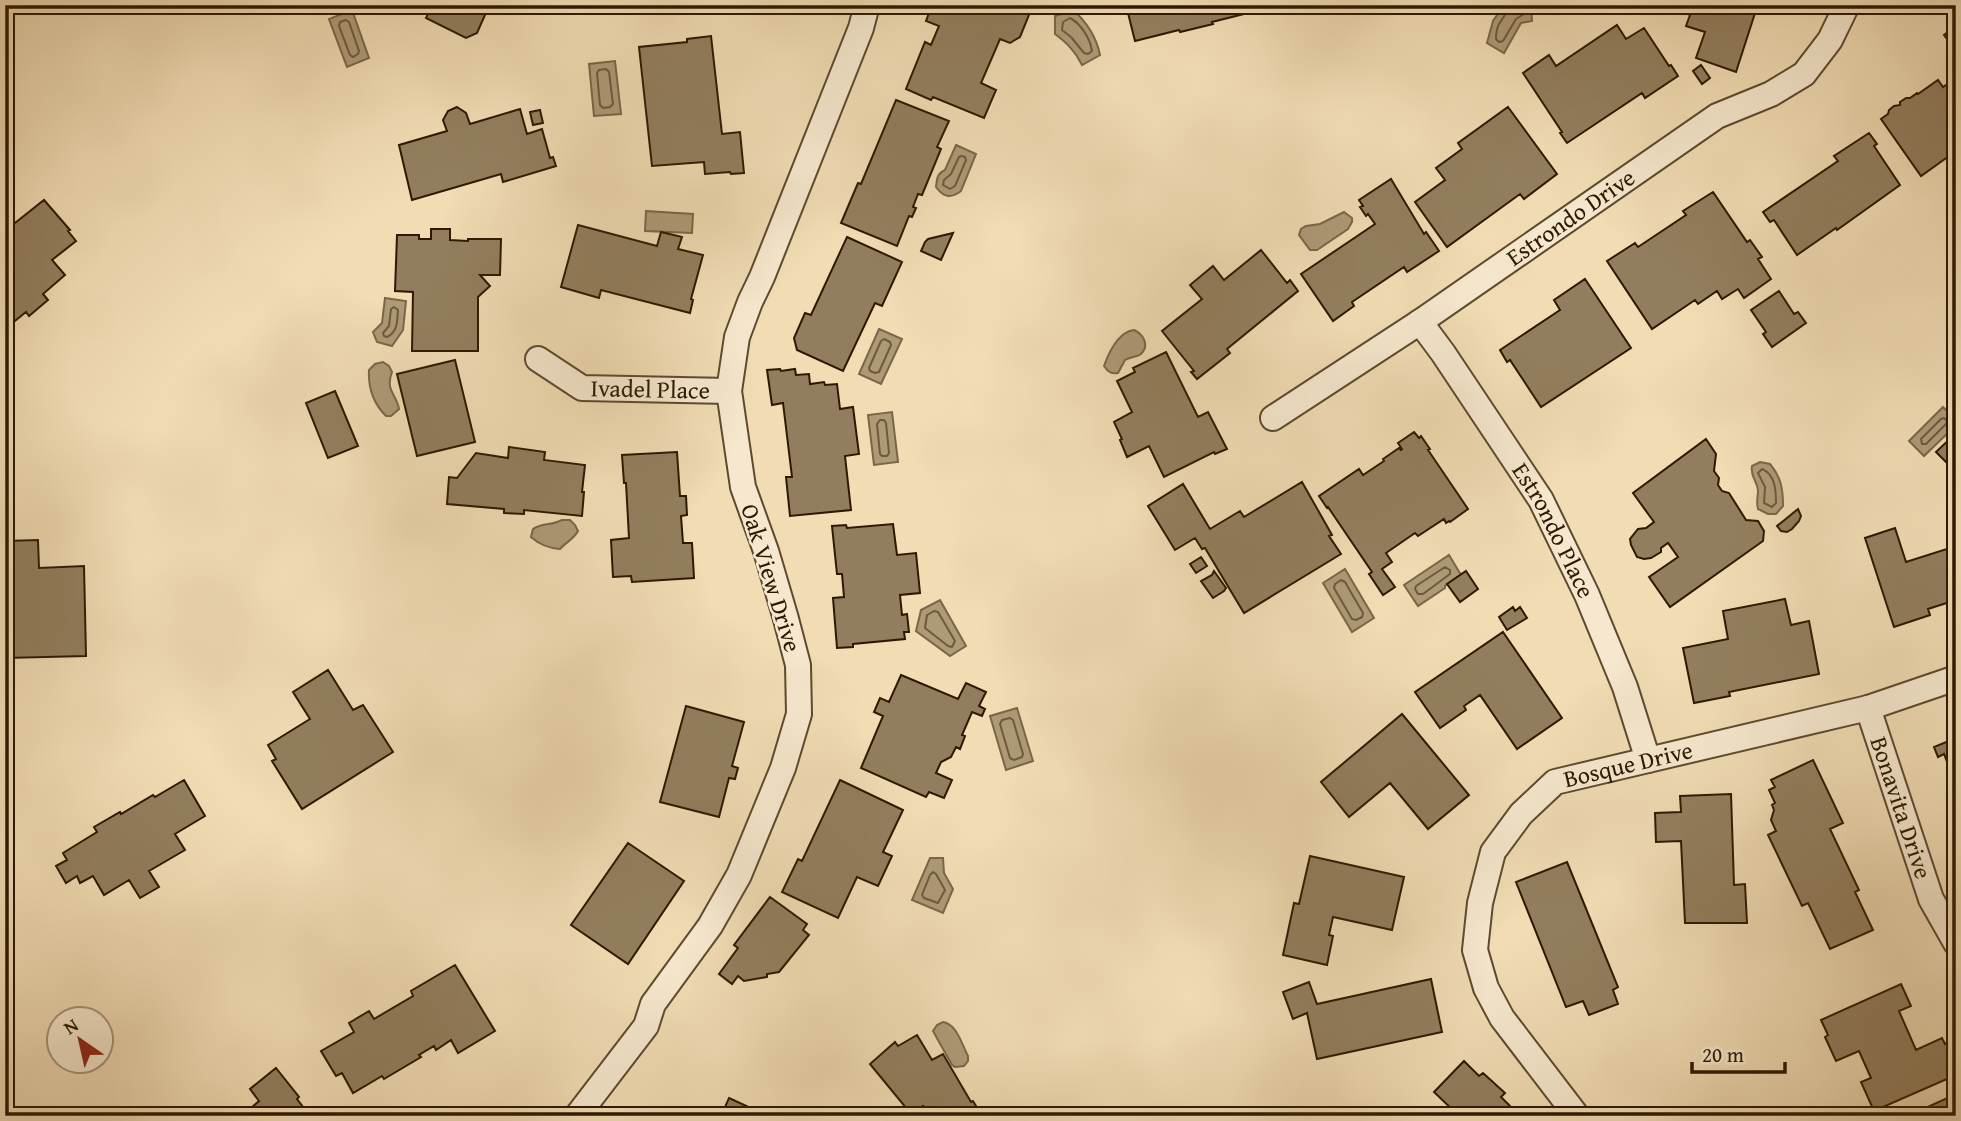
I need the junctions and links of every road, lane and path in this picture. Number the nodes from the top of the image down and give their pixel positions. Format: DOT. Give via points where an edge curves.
graph roads {
  1 [pos="867,5"];
  2 [pos="1847,5"];
  3 [pos="1420,322"];
  4 [pos="538,359"];
  5 [pos="729,391"];
  6 [pos="1273,418"];
  7 [pos="1956,678"];
  8 [pos="1868,708"];
  9 [pos="1647,760"];
  10 [pos="1956,943"];
  11 [pos="577,1116"];
  12 [pos="1577,1116"];
  1 -- 5 [label="street, Oak View Drive" via="741,325"];
  2 -- 3 [label="street, Estrondo Drive" via="1830,40 1804,75 1717,116"];
  3 -- 6 [label="street, Estrondo Drive"];
  3 -- 9 [label="street, Estrondo Place" via="1541,500 1587,595"];
  4 -- 5 [label="street, Ivadel Place" via="582,388"];
  5 -- 11 [label="street, Oak View Drive" via="743,487 798,665 799,714 783,768 739,875 710,926 653,1004 646,1026"];
  7 -- 8 [label="street, Bosque Drive"];
  8 -- 9 [label="street, Bosque Drive"];
  8 -- 10 [label="street, Bonavita Drive" via="1931,899"];
  9 -- 12 [label="street, Bosque Drive" via="1555,782 1521,814 1493,852 1480,903 1475,950 1486,988 1502,1018"];
}
